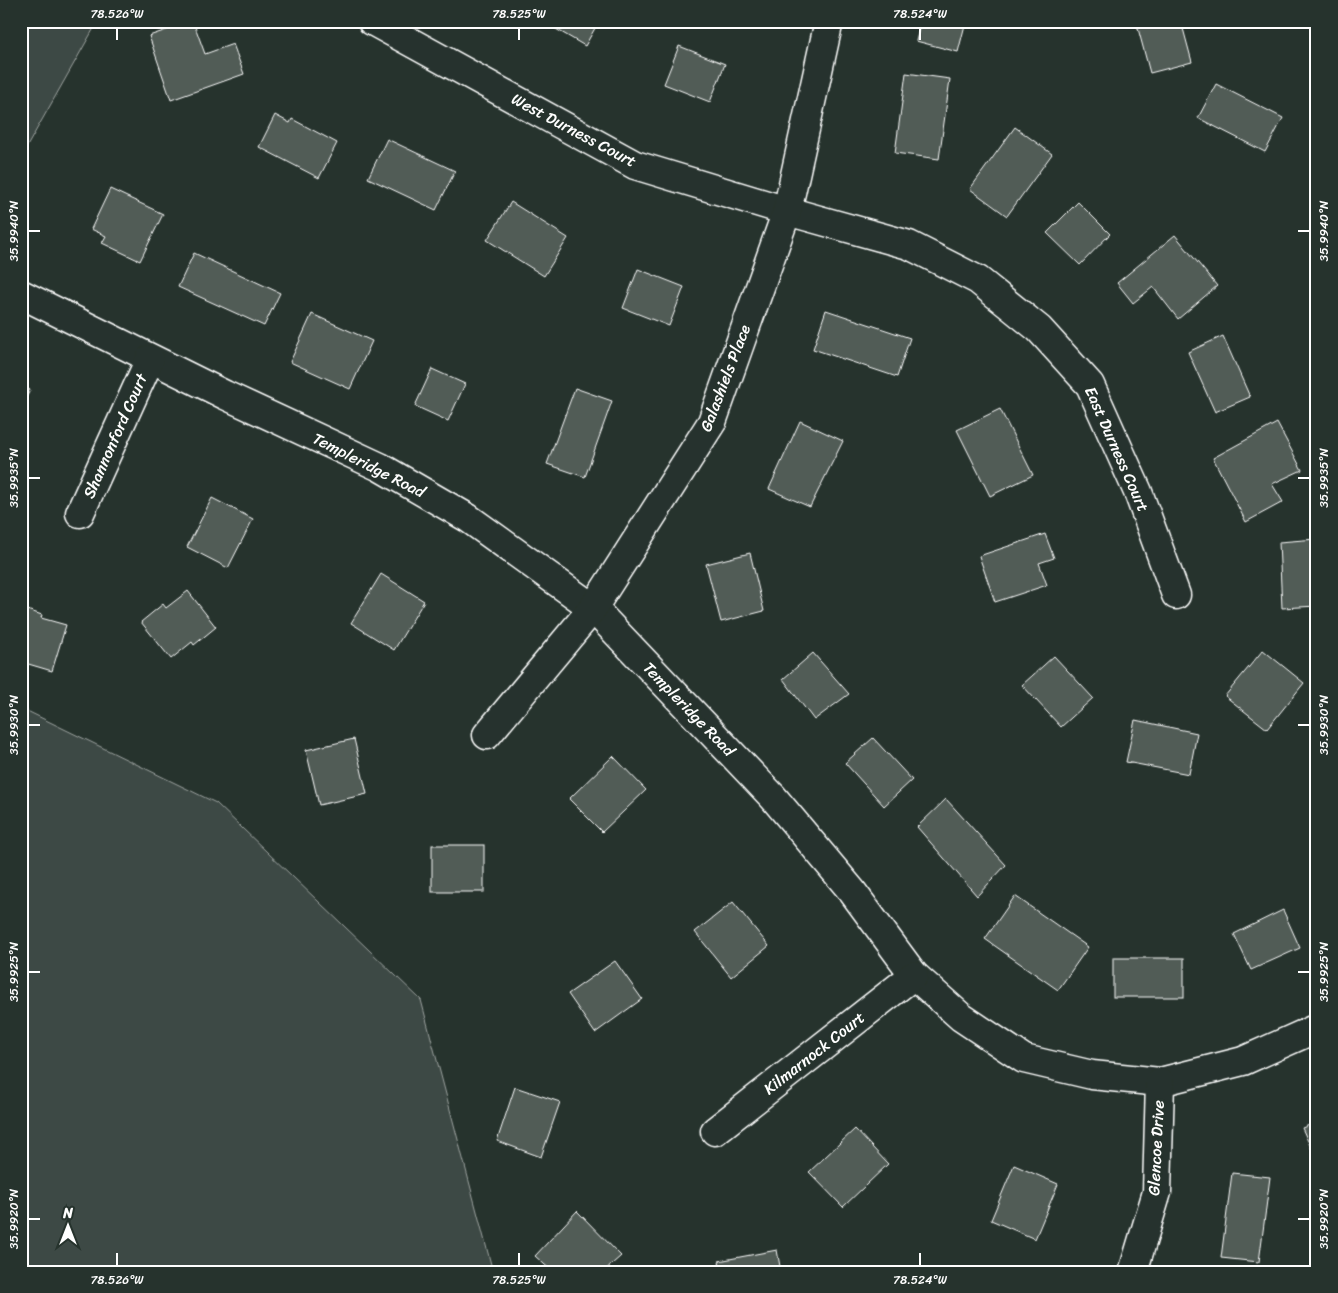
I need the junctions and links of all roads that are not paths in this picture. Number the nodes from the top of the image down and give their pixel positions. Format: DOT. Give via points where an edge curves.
graph roads {
  1 [pos="372,21"];
  2 [pos="828,21"];
  3 [pos="787,211"];
  4 [pos="21,294"];
  5 [pos="150,359"];
  6 [pos="80,513"];
  7 [pos="1176,595"];
  8 [pos="593,608"];
  9 [pos="487,735"];
  10 [pos="914,975"];
  11 [pos="1317,1028"];
  12 [pos="1160,1082"];
  13 [pos="715,1132"];
  14 [pos="1133,1272"];
  1 -- 3 [label="street, West Durness Court" via="635,165"];
  2 -- 3 [label="street, Galashiels Place"];
  3 -- 7 [label="street, East Durness Court" via="909,245 978,280 1039,329 1090,385 1138,492"];
  3 -- 8 [label="street, Galashiels Place" via="712,422"];
  4 -- 5 [label="street, Templeridge Road"];
  5 -- 6 [label="street, Shannonford Court"];
  5 -- 8 [label="street, Templeridge Road" via="380,467 468,518"];
  8 -- 9 [label="street, Galashiels Place"];
  8 -- 10 [label="street, Templeridge Road" via="773,797 852,891"];
  10 -- 12 [label="street, Templeridge Road" via="961,1017 1024,1059 1092,1075"];
  10 -- 13 [label="street, Kilmarnock Court"];
  11 -- 12 [label="street, Templeridge Road" via="1243,1061"];
  12 -- 14 [label="street, Glencoe Drive" via="1157,1192"];
}
